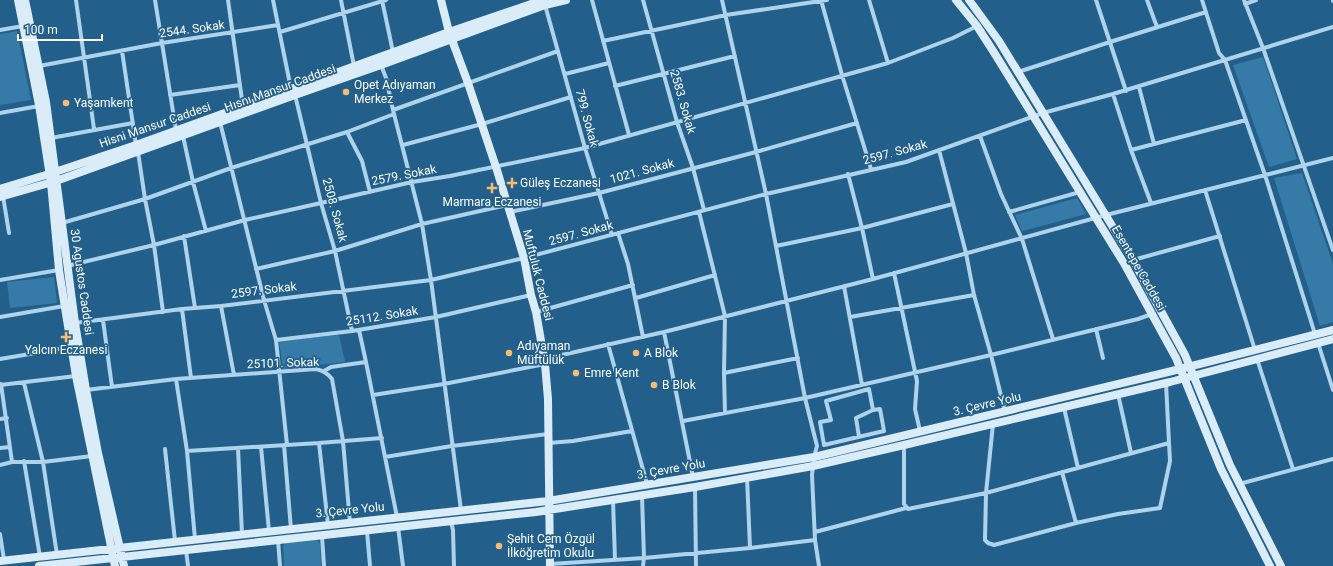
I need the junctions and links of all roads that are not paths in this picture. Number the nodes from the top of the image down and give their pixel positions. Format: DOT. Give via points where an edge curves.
graph roads {
  1 [pos="18,0"];
  2 [pos="25,0"];
  3 [pos="78,0"];
  4 [pos="155,0"];
  5 [pos="228,0"];
  6 [pos="273,0"];
  7 [pos="340,0"];
  8 [pos="383,0"];
  9 [pos="441,0"];
  10 [pos="566,0"];
  11 [pos="592,0"];
  12 [pos="643,0"];
  13 [pos="722,0"];
  14 [pos="827,0"];
  15 [pos="869,0"];
  16 [pos="956,0"];
  17 [pos="969,0"];
  18 [pos="1096,0"];
  19 [pos="1147,0"];
  20 [pos="1202,0"];
  21 [pos="1256,0"];
  22 [pos="822,1"];
  23 [pos="1244,2"];
  24 [pos="544,3"];
  25 [pos="1206,12"];
  26 [pos="343,13"];
  27 [pos="726,15"];
  28 [pos="278,25"];
  29 [pos="23,26"];
  30 [pos="976,26"];
  31 [pos="1157,27"];
  32 [pos="1333,27"];
  33 [pos="0,30"];
  34 [pos="651,30"];
  35 [pos="280,32"];
  36 [pos="232,33"];
  37 [pos="450,36"];
  38 [pos="603,41"];
  39 [pos="1110,42"];
  40 [pos="162,43"];
  41 [pos="1263,48"];
  42 [pos="122,51"];
  43 [pos="558,51"];
  44 [pos="394,53"];
  45 [pos="735,56"];
  46 [pos="84,58"];
  47 [pos="1224,60"];
  48 [pos="609,63"];
  49 [pos="888,63"];
  50 [pos="382,65"];
  51 [pos="39,66"];
  52 [pos="354,67"];
  53 [pos="1018,72"];
  54 [pos="565,74"];
  55 [pos="664,74"];
  56 [pos="842,75"];
  57 [pos="468,83"];
  58 [pos="240,85"];
  59 [pos="615,86"];
  60 [pos="1139,86"];
  61 [pos="1126,90"];
  62 [pos="293,92"];
  63 [pos="1113,94"];
  64 [pos="170,95"];
  65 [pos="572,97"];
  66 [pos="745,103"];
  67 [pos="39,106"];
  68 [pos="243,107"];
  69 [pos="394,112"];
  70 [pos="0,113"];
  71 [pos="1043,114"];
  72 [pos="1034,117"];
  73 [pos="1246,120"];
  74 [pos="220,122"];
  75 [pos="677,122"];
  76 [pos="133,123"];
  77 [pos="857,123"];
  78 [pos="482,124"];
  79 [pos="94,129"];
  80 [pos="176,130"];
  81 [pos="347,132"];
  82 [pos="629,135"];
  83 [pos="183,136"];
  84 [pos="980,136"];
  85 [pos="51,138"];
  86 [pos="1154,144"];
  87 [pos="307,145"];
  88 [pos="403,145"];
  89 [pos="137,148"];
  90 [pos="585,148"];
  91 [pos="939,150"];
  92 [pos="1131,150"];
  93 [pos="756,152"];
  94 [pos="1333,158"];
  95 [pos="1304,165"];
  96 [pos="496,167"];
  97 [pos="231,168"];
  98 [pos="692,168"];
  99 [pos="871,169"];
  100 [pos="52,173"];
  101 [pos="848,174"];
  102 [pos="1265,175"];
  103 [pos="54,182"];
  104 [pos="193,182"];
  105 [pos="412,182"];
  106 [pos="1,190"];
  107 [pos="1205,190"];
  108 [pos="370,192"];
  109 [pos="1080,192"];
  110 [pos="599,193"];
  111 [pos="766,194"];
  112 [pos="145,199"];
  113 [pos="321,202"];
  114 [pos="1151,203"];
  115 [pos="953,204"];
  116 [pos="508,209"];
  117 [pos="704,210"];
  118 [pos="698,212"];
  119 [pos="1009,212"];
  120 [pos="1106,215"];
  121 [pos="1096,218"];
  122 [pos="245,220"];
  123 [pos="62,223"];
  124 [pos="422,224"];
  125 [pos="862,228"];
  126 [pos="206,231"];
  127 [pos="9,233"];
  128 [pos="618,234"];
  129 [pos="612,235"];
  130 [pos="184,236"];
  131 [pos="1220,236"];
  132 [pos="1022,239"];
  133 [pos="154,245"];
  134 [pos="776,246"];
  135 [pos="335,250"];
  136 [pos="1333,250"];
  137 [pos="966,253"];
  138 [pos="524,258"];
  139 [pos="1133,260"];
  140 [pos="63,268"];
  141 [pos="256,269"];
  142 [pos="894,273"];
  143 [pos="715,275"];
  144 [pos="873,279"];
  145 [pos="0,280"];
  146 [pos="431,280"];
  147 [pos="633,285"];
  148 [pos="844,286"];
  149 [pos="344,291"];
  150 [pos="531,295"];
  151 [pos="974,295"];
  152 [pos="636,298"];
  153 [pos="264,300"];
  154 [pos="786,301"];
  155 [pos="65,306"];
  156 [pos="221,306"];
  157 [pos="196,308"];
  158 [pos="902,308"];
  159 [pos="182,309"];
  160 [pos="163,312"];
  161 [pos="536,312"];
  162 [pos="1152,314"];
  163 [pos="725,316"];
  164 [pos="0,317"];
  165 [pos="436,317"];
  166 [pos="850,317"];
  167 [pos="103,320"];
  168 [pos="75,323"];
  169 [pos="1096,329"];
  170 [pos="359,330"];
  171 [pos="1333,330"];
  172 [pos="352,331"];
  173 [pos="664,332"];
  174 [pos="1315,334"];
  175 [pos="643,337"];
  176 [pos="1053,339"];
  177 [pos="1333,339"];
  178 [pos="276,340"];
  179 [pos="1318,343"];
  180 [pos="608,344"];
  181 [pos="72,347"];
  182 [pos="1255,350"];
  183 [pos="991,355"];
  184 [pos="798,358"];
  185 [pos="1103,358"];
  186 [pos="0,359"];
  187 [pos="1257,359"];
  188 [pos="545,361"];
  189 [pos="366,362"];
  190 [pos="1190,367"];
  191 [pos="1180,369"];
  192 [pos="324,371"];
  193 [pos="916,372"];
  194 [pos="280,373"];
  195 [pos="724,373"];
  196 [pos="234,375"];
  197 [pos="76,376"];
  198 [pos="1194,376"];
  199 [pos="191,378"];
  200 [pos="1184,378"];
  201 [pos="176,379"];
  202 [pos="24,383"];
  203 [pos="1166,383"];
  204 [pos="1,384"];
  205 [pos="444,384"];
  206 [pos="862,384"];
  207 [pos="112,387"];
  208 [pos="86,390"];
  209 [pos="839,390"];
  210 [pos="1333,390"];
  211 [pos="1118,394"];
  212 [pos="373,395"];
  213 [pos="840,396"];
  214 [pos="805,398"];
  215 [pos="1064,408"];
  216 [pos="873,410"];
  217 [pos="1005,412"];
  218 [pos="725,413"];
  219 [pos="7,418"];
  220 [pos="0,419"];
  221 [pos="683,420"];
  222 [pos="993,424"];
  223 [pos="632,431"];
  224 [pos="920,431"];
  225 [pos="548,434"];
  226 [pos="859,437"];
  227 [pos="382,438"];
  228 [pos="343,441"];
  229 [pos="319,443"];
  230 [pos="1169,443"];
  231 [pos="549,444"];
  232 [pos="286,445"];
  233 [pos="904,445"];
  234 [pos="452,446"];
  235 [pos="10,447"];
  236 [pos="261,447"];
  237 [pos="0,448"];
  238 [pos="165,448"];
  239 [pos="238,448"];
  240 [pos="187,451"];
  241 [pos="1131,453"];
  242 [pos="92,456"];
  243 [pos="385,457"];
  244 [pos="814,457"];
  245 [pos="1333,459"];
  246 [pos="24,461"];
  247 [pos="12,462"];
  248 [pos="43,462"];
  249 [pos="0,465"];
  250 [pos="813,466"];
  251 [pos="1078,468"];
  252 [pos="1293,469"];
  253 [pos="1062,472"];
  254 [pos="694,477"];
  255 [pos="747,477"];
  256 [pos="1239,484"];
  257 [pos="647,485"];
  258 [pos="695,486"];
  259 [pos="986,493"];
  260 [pos="642,495"];
  261 [pos="613,500"];
  262 [pos="548,501"];
  263 [pos="906,508"];
  264 [pos="461,510"];
  265 [pos="548,510"];
  266 [pos="398,517"];
  267 [pos="451,521"];
  268 [pos="350,523"];
  269 [pos="1076,523"];
  270 [pos="328,525"];
  271 [pos="398,527"];
  272 [pos="291,529"];
  273 [pos="367,530"];
  274 [pos="269,531"];
  275 [pos="815,532"];
  276 [pos="0,534"];
  277 [pos="242,534"];
  278 [pos="322,535"];
  279 [pos="195,539"];
  280 [pos="278,540"];
  281 [pos="816,540"];
  282 [pos="175,541"];
  283 [pos="110,548"];
  284 [pos="119,548"];
  285 [pos="750,548"];
  286 [pos="186,550"];
  287 [pos="696,552"];
  288 [pos="57,555"];
  289 [pos="40,556"];
  290 [pos="122,557"];
  291 [pos="644,558"];
  292 [pos="2,560"];
  293 [pos="616,560"];
  294 [pos="114,562"];
  295 [pos="550,565"];
  296 [pos="39,566"];
  297 [pos="124,566"];
  298 [pos="188,566"];
  299 [pos="280,566"];
  300 [pos="324,566"];
  301 [pos="370,566"];
  302 [pos="403,566"];
  303 [pos="454,566"];
  304 [pos="643,566"];
  305 [pos="696,566"];
  306 [pos="819,566"];
  307 [pos="1270,566"];
  308 [pos="1281,566"];
  1 -- 29 [label="main road, 30 Agustos Caddesi"];
  2 -- 51 [label="main road, 30 Agustos Caddesi"];
  3 -- 46 [label="street"];
  4 -- 40 [label="street"];
  5 -- 36 [label="street"];
  6 -- 28 [label="street, 2508. Sokak"];
  7 -- 26 [label="street"];
  8 -- 26 [label="street"];
  8 -- 44 [label="street"];
  9 -- 37 [label="main road, Muftuluk Caddesi"];
  10 -- 24 [label="main road"];
  11 -- 38 [label="street"];
  12 -- 34 [label="street, 2583. Sokak"];
  13 -- 27 [label="street"];
  14 -- 22 [label="street"];
  15 -- 49 [label="street"];
  16 -- 30 [label="main road, Esentepe Caddesi"];
  17 -- 53 [label="main road, Esentepe Caddesi" via="992,30"];
  18 -- 39 [label="street"];
  19 -- 31 [label="street"];
  20 -- 25 [label="street"];
  21 -- 23 [label="street"];
  22 -- 27 [label="street"];
  22 -- 56 [label="street"];
  23 -- 41 [label="street"];
  24 -- 37 [label="main road, Hisni Mansur Caddesi"];
  24 -- 43 [label="street, 799. Sokak"];
  25 -- 31 [label="street"];
  25 -- 47 [label="street" via="1219,53"];
  26 -- 35 [label="street"];
  26 -- 52 [label="street"];
  27 -- 34 [label="street"];
  27 -- 45 [label="street"];
  28 -- 35 [label="street, 2508. Sokak"];
  28 -- 36 [label="street, 2544. Sokak"];
  29 -- 33 [label="street"];
  29 -- 67 [label="main road, 30 Agustos Caddesi"];
  30 -- 49 [label="street, 2579. Sokak" via="953,38"];
  30 -- 72 [label="main road, Esentepe Caddesi"];
  31 -- 39 [label="street"];
  32 -- 41 [label="street, 2597. Sokak"];
  34 -- 38 [label="street"];
  34 -- 55 [label="street, 2583. Sokak"];
  35 -- 62 [label="street, 2508. Sokak"];
  36 -- 40 [label="street, 2544. Sokak"];
  36 -- 58 [label="street"];
  37 -- 44 [label="main road, Hisni Mansur Caddesi"];
  37 -- 50 [label="main road, Hısnı Mansur Caddesi"];
  37 -- 57 [label="main road, Muftuluk Caddesi"];
  38 -- 48 [label="street"];
  39 -- 53 [label="street"];
  39 -- 61 [label="street"];
  40 -- 42 [label="street, 2544. Sokak"];
  40 -- 64 [label="street"];
  41 -- 47 [label="street, 2597. Sokak"];
  41 -- 95 [label="street"];
  42 -- 46 [label="street, 2544. Sokak"];
  42 -- 76 [label="street"];
  43 -- 54 [label="street, 799. Sokak"];
  43 -- 57 [label="street"];
  44 -- 52 [label="main road, Hisni Mansur Caddesi"];
  45 -- 55 [label="street"];
  45 -- 66 [label="street"];
  46 -- 51 [label="street, 2544. Sokak"];
  46 -- 79 [label="street"];
  47 -- 60 [label="street, 2597. Sokak"];
  47 -- 73 [label="street"];
  48 -- 54 [label="street"];
  48 -- 59 [label="street"];
  49 -- 56 [label="street, 2579. Sokak"];
  50 -- 62 [label="main road, Hısnı Mansur Caddesi"];
  50 -- 69 [label="street"];
  51 -- 85 [label="main road, 30 Agustos Caddesi"];
  52 -- 62 [label="main road, Hisni Mansur Caddesi"];
  53 -- 71 [label="main road, Esentepe Caddesi"];
  54 -- 65 [label="street, 799. Sokak"];
  55 -- 59 [label="street"];
  55 -- 75 [label="street, 2583. Sokak"];
  56 -- 66 [label="street, 2579. Sokak"];
  56 -- 77 [label="street"];
  57 -- 69 [label="street"];
  57 -- 78 [label="main road, Muftuluk Caddesi"];
  58 -- 64 [label="street"];
  58 -- 68 [label="street"];
  59 -- 82 [label="street"];
  60 -- 61 [label="street, 2597. Sokak"];
  60 -- 86 [label="street"];
  61 -- 63 [label="street, 2597. Sokak"];
  62 -- 68 [label="main road, Hisni Mansur Caddesi"];
  62 -- 74 [label="main road, Hısnı Mansur Caddesi"];
  62 -- 87 [label="street, 2508. Sokak"];
  63 -- 71 [label="street, 2597. Sokak"];
  63 -- 92 [label="street"];
  64 -- 80 [label="street"];
  65 -- 78 [label="street"];
  65 -- 90 [label="street, 799. Sokak"];
  66 -- 75 [label="street, 2579. Sokak"];
  66 -- 93 [label="street"];
  67 -- 70 [label="street"];
  67 -- 100 [label="main road, 30 Agustos Caddesi"];
  68 -- 80 [label="main road, Hisni Mansur Caddesi"];
  69 -- 81 [label="street"];
  69 -- 88 [label="street"];
  71 -- 72 [label="street, 2597. Sokak"];
  71 -- 120 [label="main road, Esentepe Caddesi"];
  72 -- 84 [label="street, 2597. Sokak"];
  72 -- 109 [label="main road, Esentepe Caddesi"];
  73 -- 86 [label="street"];
  73 -- 102 [label="street"];
  74 -- 83 [label="main road, Hısnı Mansur Caddesi"];
  74 -- 97 [label="street"];
  75 -- 82 [label="street, 2579. Sokak"];
  75 -- 98 [label="street, 2583. Sokak"];
  76 -- 79 [label="street"];
  76 -- 89 [label="street"];
  77 -- 93 [label="street, 1021. Sokak"];
  77 -- 99 [label="street"];
  78 -- 88 [label="street"];
  78 -- 96 [label="main road, Muftuluk Caddesi"];
  79 -- 85 [label="street"];
  80 -- 89 [label="main road, Hisni Mansur Caddesi"];
  81 -- 87 [label="street"];
  81 -- 108 [label="street" via="362,161"];
  82 -- 90 [label="street, 2579. Sokak"];
  83 -- 89 [label="main road, Hısnı Mansur Caddesi"];
  83 -- 104 [label="street"];
  84 -- 91 [label="street, 2597. Sokak"];
  84 -- 119 [label="street"];
  85 -- 100 [label="main road, 30 Agustos Caddesi"];
  86 -- 92 [label="street"];
  87 -- 97 [label="street"];
  87 -- 113 [label="street, 2508. Sokak"];
  88 -- 105 [label="street"];
  89 -- 100 [label="main road, Hisni Mansur Caddesi"];
  89 -- 103 [label="main road, Hısnı Mansur Caddesi"];
  89 -- 112 [label="street"];
  90 -- 96 [label="street, 2579. Sokak"];
  90 -- 110 [label="street, 799. Sokak"];
  91 -- 99 [label="street, 2597. Sokak" via="906,162"];
  91 -- 115 [label="street"];
  92 -- 114 [label="street"];
  93 -- 98 [label="street, 1021. Sokak"];
  93 -- 111 [label="street"];
  94 -- 95 [label="street"];
  95 -- 102 [label="street"];
  95 -- 136 [label="street"];
  96 -- 105 [label="street, 2579. Sokak"];
  96 -- 116 [label="main road, Muftuluk Caddesi"];
  97 -- 104 [label="street"];
  97 -- 122 [label="street"];
  98 -- 110 [label="street, 1021. Sokak"];
  98 -- 117 [label="street, 2583. Sokak"];
  99 -- 101 [label="street, 2597. Sokak"];
  100 -- 103 [label="main road, 30 Agustos Caddesi"];
  100 -- 106 [label="main road, Hisni Mansur Caddesi"];
  101 -- 111 [label="street, 2597. Sokak"];
  101 -- 125 [label="street"];
  102 -- 107 [label="street"];
  102 -- 174 [label="street"];
  103 -- 106 [label="main road, Hısnı Mansur Caddesi"];
  103 -- 123 [label="main road, 30 Agustos Caddesi"];
  103 -- 140 [label="main road, 30 Agustos Caddesi"];
  104 -- 112 [label="street"];
  104 -- 126 [label="street"];
  105 -- 108 [label="street, 2579. Sokak"];
  105 -- 124 [label="street"];
  106 -- 127 [label="street"];
  107 -- 114 [label="street"];
  107 -- 131 [label="street"];
  108 -- 113 [label="street, 2579. Sokak"];
  109 -- 119 [label="street"];
  109 -- 121 [label="main road, Esentepe Caddesi"];
  110 -- 116 [label="street, 1021. Sokak"];
  110 -- 129 [label="street, 799. Sokak"];
  111 -- 117 [label="street, 2597. Sokak"];
  111 -- 134 [label="street"];
  112 -- 123 [label="street"];
  112 -- 133 [label="street"];
  113 -- 122 [label="street, 2579. Sokak"];
  113 -- 135 [label="street, 2508. Sokak"];
  114 -- 120 [label="street"];
  115 -- 125 [label="street"];
  115 -- 137 [label="street"];
  116 -- 124 [label="street, 1021. Sokak"];
  116 -- 138 [label="main road, Muftuluk Caddesi"];
  117 -- 118 [label="street, 2597. Sokak"];
  118 -- 128 [label="street, 2597. Sokak"];
  118 -- 143 [label="street"];
  119 -- 132 [label="street"];
  120 -- 121 [label="street"];
  120 -- 139 [label="main road, Esentepe Caddesi"];
  121 -- 132 [label="street"];
  121 -- 162 [label="main road, Esentepe Caddesi"];
  122 -- 126 [label="street, 2579. Sokak"];
  122 -- 141 [label="street"];
  123 -- 140 [label="main road, 30 Agustos Caddesi"];
  124 -- 135 [label="street, 1021. Sokak"];
  124 -- 146 [label="street"];
  125 -- 134 [label="street"];
  125 -- 144 [label="street"];
  126 -- 130 [label="street, 2579. Sokak"];
  128 -- 129 [label="street, 2597. Sokak"];
  128 -- 147 [label="street"];
  129 -- 138 [label="street, 2597. Sokak"];
  130 -- 133 [label="street, 2579. Sokak"];
  130 -- 157 [label="street"];
  131 -- 139 [label="street"];
  131 -- 182 [label="street"];
  132 -- 137 [label="street"];
  132 -- 176 [label="street"];
  133 -- 140 [label="street, 2579. Sokak"];
  133 -- 160 [label="street"];
  134 -- 154 [label="street"];
  135 -- 141 [label="street, 1021. Sokak"];
  135 -- 149 [label="street, 2508. Sokak"];
  137 -- 142 [label="street"];
  137 -- 151 [label="street"];
  138 -- 146 [label="street, 2597. Sokak"];
  138 -- 150 [label="main road, Muftuluk Caddesi"];
  139 -- 190 [label="main road, Esentepe Caddesi"];
  140 -- 145 [label="street, 2579. Sokak"];
  140 -- 155 [label="main road, 30 Agustos Caddesi"];
  140 -- 168 [label="main road, 30 Agustos Caddesi"];
  141 -- 153 [label="street"];
  142 -- 144 [label="street"];
  142 -- 158 [label="street"];
  143 -- 152 [label="street"];
  143 -- 163 [label="street"];
  144 -- 148 [label="street"];
  146 -- 149 [label="street, 2597. Sokak"];
  146 -- 165 [label="street"];
  147 -- 152 [label="street"];
  147 -- 161 [label="street"];
  148 -- 154 [label="street"];
  148 -- 166 [label="street"];
  149 -- 153 [label="street, 2597. Sokak"];
  149 -- 172 [label="street, 2508. Sokak"];
  150 -- 161 [label="main road, Muftuluk Caddesi"];
  150 -- 165 [label="street, 25112. Sokak"];
  151 -- 158 [label="street"];
  151 -- 183 [label="street"];
  152 -- 175 [label="street"];
  153 -- 156 [label="street, 2597. Sokak"];
  153 -- 178 [label="street"];
  154 -- 163 [label="street"];
  154 -- 184 [label="street"];
  155 -- 164 [label="street"];
  155 -- 181 [label="main road, 30 Agustos Caddesi"];
  156 -- 157 [label="street, 2597. Sokak"];
  156 -- 196 [label="street"];
  157 -- 159 [label="street, 2597. Sokak"];
  158 -- 166 [label="street"];
  158 -- 193 [label="street"];
  159 -- 160 [label="street, 2597. Sokak"];
  159 -- 199 [label="street"];
  160 -- 167 [label="street, 2597. Sokak"];
  161 -- 188 [label="main road, Muftuluk Caddesi"];
  162 -- 169 [label="street"];
  162 -- 191 [label="main road, Esentepe Caddesi"];
  163 -- 173 [label="street"];
  163 -- 195 [label="street"];
  165 -- 170 [label="street, 25112. Sokak"];
  165 -- 205 [label="street"];
  166 -- 206 [label="street"];
  167 -- 168 [label="street, 2597. Sokak"];
  167 -- 207 [label="street"];
  168 -- 208 [label="main road, 30 Agustos Caddesi"];
  169 -- 176 [label="street"];
  169 -- 185 [label="street"];
  170 -- 172 [label="street, 25112. Sokak"];
  170 -- 189 [label="street"];
  171 -- 174 [label="main road, 3. Çevre Yolu"];
  172 -- 178 [label="street, 25112. Sokak"];
  173 -- 175 [label="street"];
  173 -- 221 [label="street"];
  174 -- 182 [label="main road, 3. Çevre Yolu"];
  175 -- 180 [label="street"];
  176 -- 183 [label="street"];
  177 -- 179 [label="main road, 3. Çevre Yolu"];
  178 -- 194 [label="street"];
  179 -- 187 [label="main road, 3. Çevre Yolu"];
  179 -- 210 [label="street"];
  180 -- 188 [label="street"];
  180 -- 223 [label="street"];
  181 -- 186 [label="street"];
  181 -- 197 [label="main road, 30 Agustos Caddesi"];
  182 -- 190 [label="main road, 3. Çevre Yolu"];
  183 -- 193 [label="street"];
  183 -- 217 [label="street"];
  184 -- 195 [label="street"];
  184 -- 214 [label="street"];
  187 -- 198 [label="main road, 3. Çevre Yolu"];
  187 -- 252 [label="street"];
  188 -- 205 [label="street"];
  188 -- 225 [label="main road, Muftuluk Caddesi"];
  189 -- 192 [label="street" via="331,367"];
  189 -- 212 [label="street"];
  190 -- 191 [label="main road, 3. Çevre Yolu"];
  190 -- 198 [label="main road, Esentepe Caddesi"];
  191 -- 200 [label="main road, Esentepe Caddesi"];
  191 -- 217 [label="main road, 3. Çevre Yolu"];
  192 -- 194 [label="street, 25101. Sokak"];
  192 -- 228 [label="street, 25101. Sokak" via="332,379"];
  193 -- 206 [label="street"];
  193 -- 224 [label="street" via="916,409"];
  194 -- 196 [label="street, 25101. Sokak"];
  194 -- 232 [label="street"];
  195 -- 218 [label="street"];
  196 -- 199 [label="street, 25101. Sokak"];
  197 -- 202 [label="street"];
  197 -- 242 [label="main road, 30 Agustos Caddesi"];
  198 -- 200 [label="main road, 3. Çevre Yolu"];
  198 -- 256 [label="main road, Esentepe Caddesi"];
  199 -- 201 [label="street, 25101. Sokak"];
  200 -- 203 [label="main road, 3. Çevre Yolu"];
  200 -- 307 [label="main road, Esentepe Caddesi" via="1219,464"];
  201 -- 207 [label="street, 25101. Sokak"];
  201 -- 240 [label="street"];
  202 -- 204 [label="street"];
  202 -- 248 [label="street"];
  203 -- 211 [label="main road, 3. Çevre Yolu"];
  203 -- 230 [label="street"];
  204 -- 219 [label="street"];
  205 -- 212 [label="street"];
  205 -- 234 [label="street"];
  206 -- 209 [label="street"];
  207 -- 208 [label="street, 25101. Sokak"];
  208 -- 284 [label="main road, 30 Agustos Caddesi"];
  209 -- 213 [label="street"];
  209 -- 214 [label="street"];
  211 -- 215 [label="main road, 3. Çevre Yolu"];
  211 -- 241 [label="street"];
  212 -- 227 [label="street"];
  213 -- 216 [label="street" via="869,389"];
  213 -- 226 [label="street" via="826,400 831,420 820,422 824,445"];
  214 -- 218 [label="street"];
  214 -- 244 [label="street" via="817,446"];
  215 -- 222 [label="main road, 3. Çevre Yolu"];
  215 -- 251 [label="street"];
  216 -- 226 [label="street" via="856,418"];
  216 -- 226 [label="street" via="880,409 884,431"];
  217 -- 224 [label="main road, 3. Çevre Yolu"];
  218 -- 221 [label="street"];
  219 -- 220 [label="street"];
  219 -- 235 [label="street"];
  221 -- 254 [label="street"];
  222 -- 233 [label="main road, 3. Çevre Yolu"];
  222 -- 259 [label="street"];
  223 -- 231 [label="street"];
  223 -- 257 [label="street"];
  224 -- 244 [label="main road, 3. Çevre Yolu"];
  225 -- 231 [label="main road, Muftuluk Caddesi"];
  225 -- 234 [label="street"];
  227 -- 228 [label="street"];
  227 -- 243 [label="street"];
  228 -- 229 [label="street"];
  228 -- 268 [label="street, 25101. Sokak"];
  229 -- 232 [label="street"];
  229 -- 270 [label="street"];
  230 -- 241 [label="street"];
  230 -- 269 [label="street" via="1170,461 1160,508"];
  231 -- 262 [label="main road, Muftuluk Caddesi"];
  232 -- 236 [label="street"];
  232 -- 272 [label="street"];
  233 -- 250 [label="main road, 3. Çevre Yolu"];
  233 -- 263 [label="street"];
  234 -- 243 [label="street"];
  234 -- 264 [label="street"];
  235 -- 237 [label="street"];
  235 -- 247 [label="street"];
  236 -- 239 [label="street"];
  236 -- 274 [label="street"];
  238 -- 282 [label="street"];
  239 -- 240 [label="street"];
  239 -- 277 [label="street"];
  240 -- 279 [label="street"];
  241 -- 251 [label="street"];
  242 -- 248 [label="street"];
  242 -- 283 [label="main road, 30 Agustos Caddesi"];
  243 -- 266 [label="street"];
  244 -- 250 [label="street"];
  244 -- 254 [label="main road, 3. Çevre Yolu"];
  245 -- 252 [label="street"];
  246 -- 247 [label="street"];
  246 -- 248 [label="street"];
  246 -- 289 [label="street"];
  247 -- 249 [label="street"];
  248 -- 288 [label="street"];
  250 -- 255 [label="main road, 3. Çevre Yolu"];
  250 -- 275 [label="street"];
  251 -- 253 [label="street"];
  252 -- 256 [label="street"];
  253 -- 259 [label="street"];
  253 -- 269 [label="street"];
  254 -- 257 [label="main road, 3. Çevre Yolu"];
  255 -- 258 [label="main road, 3. Çevre Yolu"];
  255 -- 285 [label="street"];
  256 -- 308 [label="main road, Esentepe Caddesi"];
  257 -- 262 [label="main road, 3. Çevre Yolu"];
  258 -- 260 [label="main road, 3. Çevre Yolu"];
  258 -- 287 [label="street"];
  259 -- 263 [label="street" via="910,510"];
  259 -- 269 [label="street" via="985,540 990,544"];
  260 -- 261 [label="main road, 3. Çevre Yolu"];
  260 -- 291 [label="street"];
  261 -- 265 [label="main road, 3. Çevre Yolu"];
  261 -- 293 [label="street"];
  262 -- 264 [label="main road, 3. Çevre Yolu"];
  262 -- 265 [label="main road, Muftuluk Caddesi"];
  263 -- 275 [label="street"];
  264 -- 266 [label="main road, 3. Çevre Yolu"];
  265 -- 267 [label="main road, 3. Çevre Yolu"];
  265 -- 295 [label="main road, Muftuluk Caddesi"];
  266 -- 268 [label="main road, 3. Çevre Yolu"];
  267 -- 271 [label="main road, 3. Çevre Yolu"];
  267 -- 303 [label="street"];
  268 -- 270 [label="main road, 3. Çevre Yolu"];
  270 -- 272 [label="main road, 3. Çevre Yolu"];
  271 -- 273 [label="main road, 3. Çevre Yolu"];
  271 -- 302 [label="street"];
  272 -- 274 [label="main road, 3. Çevre Yolu"];
  273 -- 278 [label="main road, 3. Çevre Yolu"];
  273 -- 301 [label="street"];
  274 -- 277 [label="main road, 3. Çevre Yolu"];
  275 -- 281 [label="street"];
  276 -- 292 [label="street"];
  277 -- 279 [label="main road, 3. Çevre Yolu"];
  278 -- 280 [label="main road, 3. Çevre Yolu"];
  278 -- 300 [label="street"];
  279 -- 282 [label="main road, 3. Çevre Yolu"];
  280 -- 286 [label="main road, 3. Çevre Yolu"];
  280 -- 299 [label="street"];
  281 -- 285 [label="street"];
  281 -- 306 [label="street"];
  282 -- 284 [label="main road, 3. Çevre Yolu"];
  283 -- 284 [label="main road, 3. Çevre Yolu"];
  283 -- 288 [label="main road, 3. Çevre Yolu"];
  283 -- 294 [label="main road, 30 Agustos Caddesi"];
  284 -- 290 [label="main road, 30 Agustos Caddesi"];
  285 -- 287 [label="street"];
  286 -- 290 [label="main road, 3. Çevre Yolu"];
  286 -- 298 [label="street"];
  287 -- 291 [label="street"];
  287 -- 305 [label="street"];
  288 -- 289 [label="main road, 3. Çevre Yolu"];
  289 -- 292 [label="main road, 3. Çevre Yolu"];
  290 -- 294 [label="main road, 3. Çevre Yolu"];
  290 -- 297 [label="main road, 30 Agustos Caddesi"];
  291 -- 293 [label="street"];
  291 -- 304 [label="street"];
  293 -- 295 [label="street"];
  294 -- 296 [label="main road, 3. Çevre Yolu"];
}
